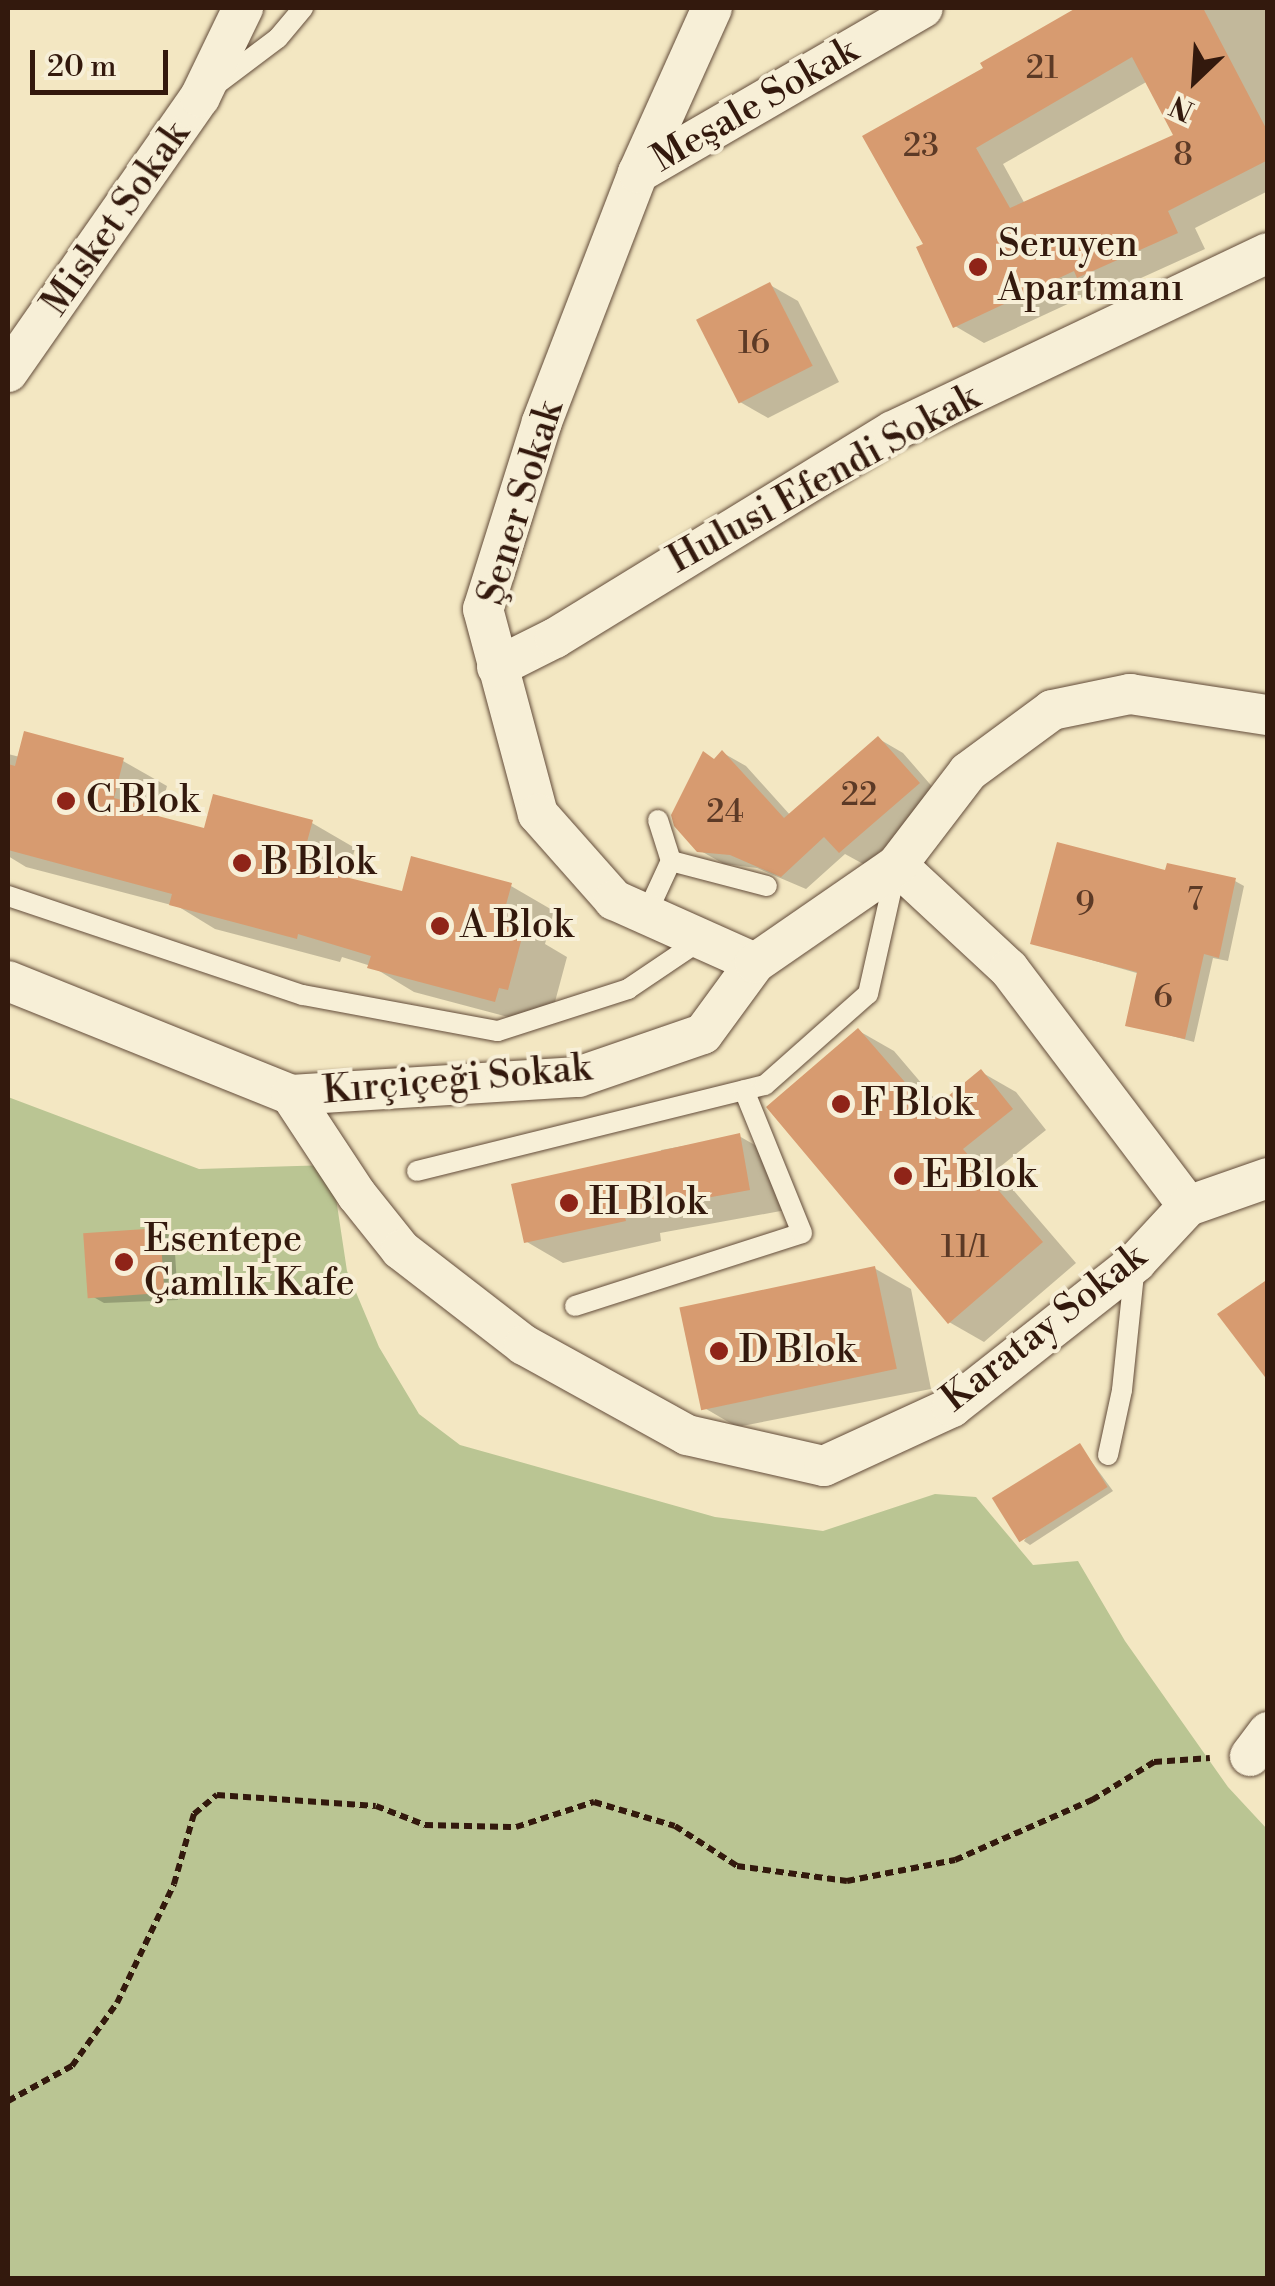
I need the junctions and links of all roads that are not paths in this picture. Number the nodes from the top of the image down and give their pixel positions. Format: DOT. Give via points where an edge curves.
graph roads {
  1 [pos="243,8"];
  2 [pos="303,8"];
  3 [pos="712,8"];
  4 [pos="924,8"];
  5 [pos="200,97"];
  6 [pos="638,173"];
  7 [pos="1268,253"];
  8 [pos="8,372"];
  9 [pos="497,667"];
  10 [pos="1268,716"];
  11 [pos="658,820"];
  12 [pos="670,861"];
  13 [pos="897,866"];
  14 [pos="767,886"];
  15 [pos="8,896"];
  16 [pos="646,915"];
  17 [pos="702,940"];
  18 [pos="754,963"];
  19 [pos="8,981"];
  20 [pos="744,1090"];
  21 [pos="290,1095"];
  22 [pos="418,1172"];
  23 [pos="1268,1178"];
  24 [pos="1188,1206"];
  25 [pos="1136,1262"];
  26 [pos="576,1306"];
  27 [pos="1108,1455"];
  1 -- 5 [label="street, Misket Sokak"];
  2 -- 5 [label="lane" via="278,38"];
  3 -- 6 [label="street, Şener Sokak"];
  4 -- 6 [label="street, Meşale Sokak"];
  5 -- 8 [label="street, Misket Sokak"];
  6 -- 9 [label="street, Şener Sokak" via="542,422 483,609"];
  7 -- 9 [label="street, Hulusi Efendi Sokak" via="894,431"];
  9 -- 16 [label="street, Şener Sokak" via="538,814 614,900"];
  10 -- 13 [label="street, Kırçiçeği Sokak" via="1130,694 1052,710 968,772"];
  11 -- 12 [label="lane"];
  12 -- 14 [label="lane"];
  12 -- 16 [label="lane"];
  13 -- 18 [label="street, Kırçiçeği Sokak"];
  13 -- 20 [label="lane" via="868,994 766,1085"];
  13 -- 24 [label="street" via="1008,968"];
  15 -- 17 [label="lane" via="303,995 498,1031 628,989"];
  16 -- 17 [label="street, Şener Sokak"];
  17 -- 18 [label="street, Şener Sokak"];
  18 -- 21 [label="street, Kırçiçeği Sokak" via="702,1034 578,1077"];
  19 -- 21 [label="street, Kırçiçeği Sokak"];
  20 -- 22 [label="lane"];
  20 -- 26 [label="lane" via="802,1234"];
  21 -- 25 [label="street, Karatay Sokak" via="401,1250 524,1345 687,1436 824,1466 952,1407"];
  23 -- 24 [label="street, Karatay Sokak"];
  24 -- 25 [label="street, Karatay Sokak"];
  25 -- 27 [label="lane"];
}
